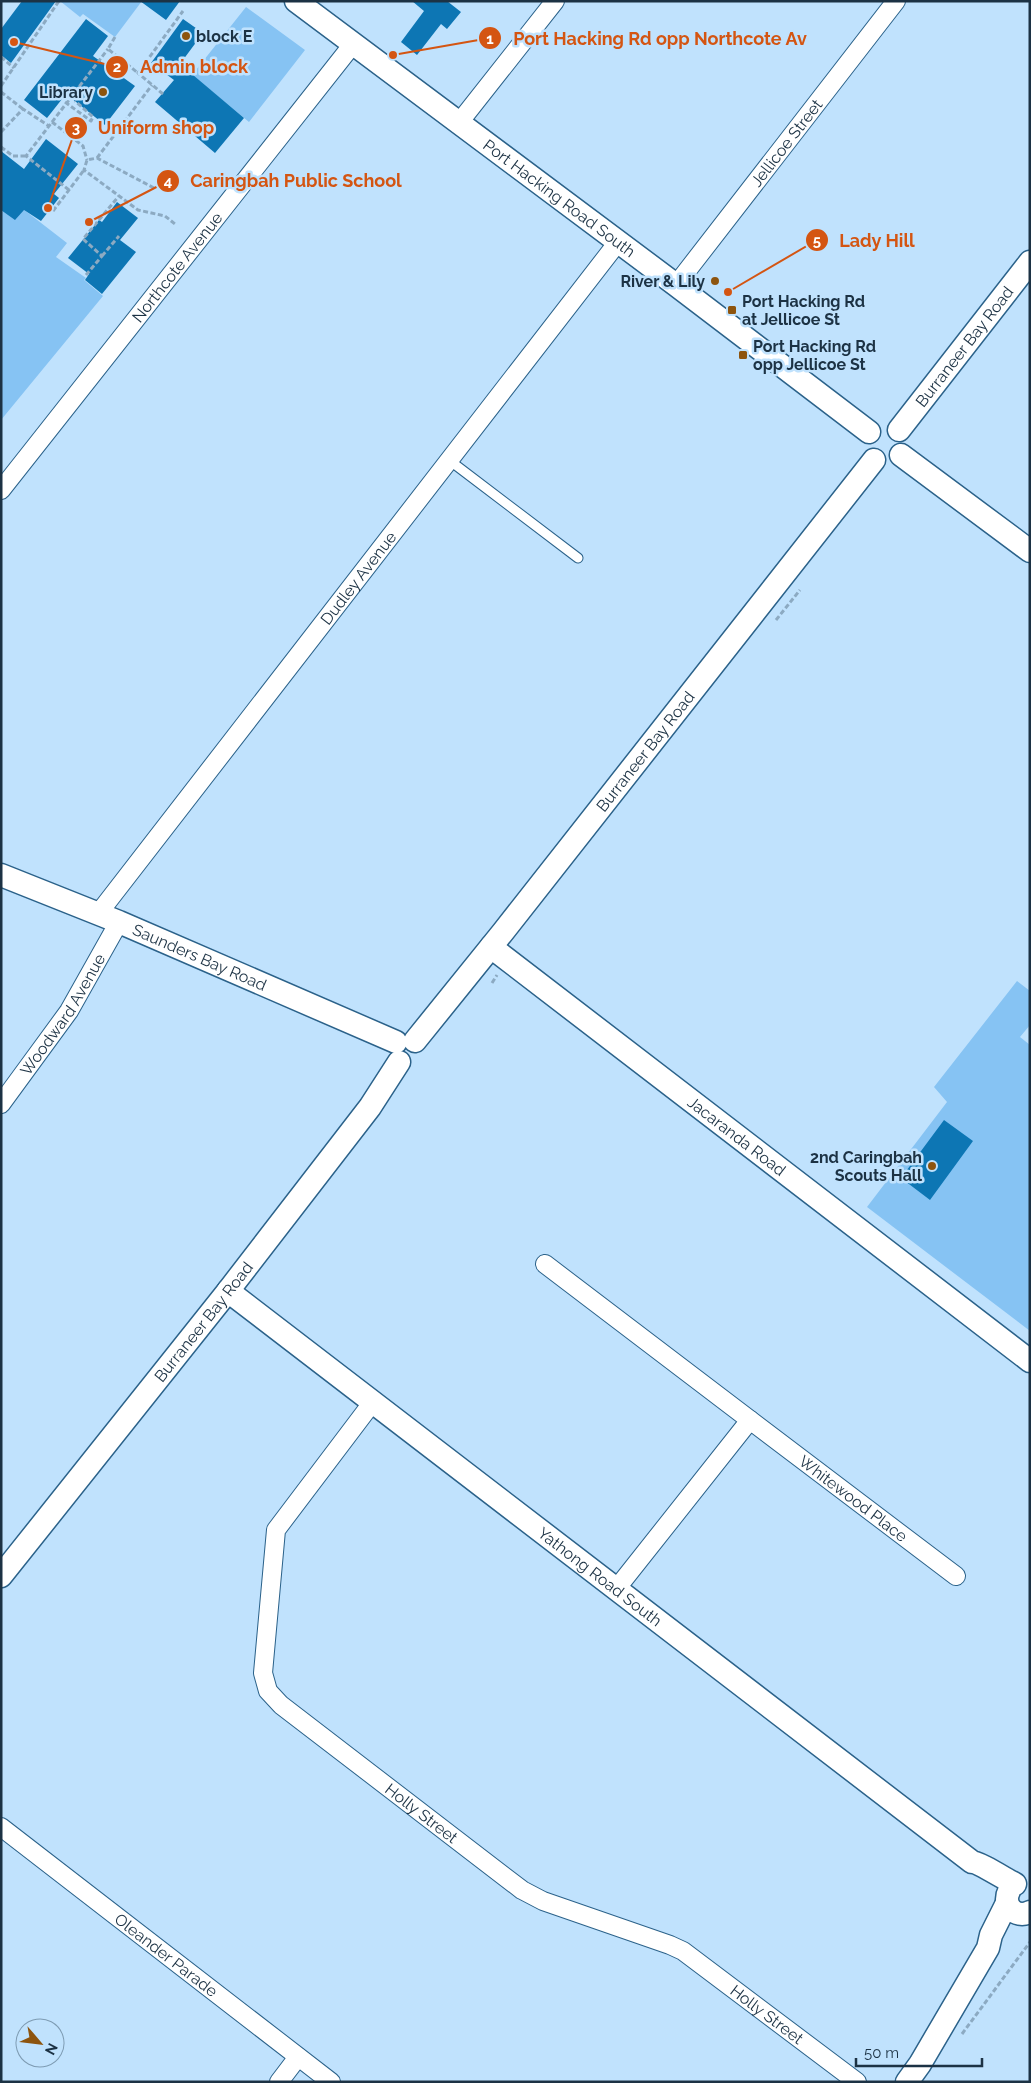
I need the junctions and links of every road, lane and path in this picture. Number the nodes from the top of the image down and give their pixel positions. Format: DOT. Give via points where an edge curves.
graph roads {
  1 [pos="59,1"];
  2 [pos="296,1"];
  3 [pos="555,1"];
  4 [pos="896,1"];
  5 [pos="183,11"];
  6 [pos="170,29"];
  7 [pos="174,32"];
  8 [pos="115,37"];
  9 [pos="353,44"];
  10 [pos="108,48"];
  11 [pos="151,55"];
  12 [pos="1,57"];
  13 [pos="155,58"];
  14 [pos="124,62"];
  15 [pos="14,68"];
  16 [pos="116,72"];
  17 [pos="138,73"];
  18 [pos="152,84"];
  19 [pos="1,86"];
  20 [pos="1,92"];
  21 [pos="162,94"];
  22 [pos="75,101"];
  23 [pos="65,102"];
  24 [pos="23,109"];
  25 [pos="52,122"];
  26 [pos="458,124"];
  27 [pos="49,126"];
  28 [pos="1,132"];
  29 [pos="1,146"];
  30 [pos="26,156"];
  31 [pos="97,158"];
  32 [pos="86,160"];
  33 [pos="84,170"];
  34 [pos="154,188"];
  35 [pos="69,190"];
  36 [pos="119,196"];
  37 [pos="53,211"];
  38 [pos="175,224"];
  39 [pos="119,236"];
  40 [pos="618,242"];
  41 [pos="102,256"];
  42 [pos="1030,262"];
  43 [pos="86,276"];
  44 [pos="676,284"];
  45 [pos="899,430"];
  46 [pos="869,432"];
  47 [pos="901,455"];
  48 [pos="449,460"];
  49 [pos="874,460"];
  50 [pos="1,490"];
  51 [pos="1030,551"];
  52 [pos="578,558"];
  53 [pos="800,590"];
  54 [pos="776,620"];
  55 [pos="1,875"];
  56 [pos="98,914"];
  57 [pos="119,922"];
  58 [pos="491,946"];
  59 [pos="403,1048"];
  60 [pos="1,1104"];
  61 [pos="545,1264"];
  62 [pos="228,1290"];
  63 [pos="1030,1361"];
  64 [pos="372,1403"];
  65 [pos="750,1420"];
  66 [pos="1,1576"];
  67 [pos="956,1576"];
  68 [pos="617,1588"];
  69 [pos="1,1827"];
  70 [pos="1021,1898"];
  71 [pos="1030,1942"];
  72 [pos="957,2040"];
  73 [pos="298,2057"];
  74 [pos="279,2082"];
  75 [pos="331,2082"];
  76 [pos="857,2082"];
  77 [pos="907,2082"];
  1 -- 15 [label="path"];
  2 -- 9 [label="street, Port Hacking Road South"];
  3 -- 26 [label="street"];
  4 -- 44 [label="street, Jellicoe Street"];
  5 -- 6 [label="path"];
  6 -- 7 [label="path"];
  6 -- 11 [label="path"];
  8 -- 10 [label="path"];
  9 -- 26 [label="street, Port Hacking Road South"];
  9 -- 50 [label="street, Northcote Avenue"];
  10 -- 14 [label="path"];
  10 -- 23 [label="path"];
  11 -- 13 [label="path"];
  11 -- 17 [label="path"];
  12 -- 15 [label="path"];
  14 -- 16 [label="path"];
  14 -- 17 [label="path"];
  15 -- 19 [label="path"];
  17 -- 18 [label="path"];
  18 -- 21 [label="path"];
  18 -- 31 [label="path"];
  20 -- 24 [label="path"];
  22 -- 23 [label="path" via="93,117 91,121"];
  23 -- 25 [label="path"];
  24 -- 27 [label="path"];
  24 -- 28 [label="path"];
  25 -- 27 [label="path"];
  25 -- 32 [label="path" via="83,146"];
  26 -- 40 [label="street, Port Hacking Road South"];
  27 -- 30 [label="path"];
  29 -- 30 [label="path" via="13,156"];
  30 -- 35 [label="path"];
  31 -- 32 [label="path"];
  31 -- 34 [label="path"];
  32 -- 33 [label="path"];
  33 -- 35 [label="path"];
  33 -- 36 [label="path"];
  35 -- 37 [label="path"];
  36 -- 38 [label="path" via="138,210 164,216"];
  36 -- 41 [label="path" via="83,240"];
  39 -- 41 [label="path"];
  40 -- 44 [label="street, Port Hacking Road South"];
  40 -- 48 [label="street, Dudley Avenue"];
  41 -- 43 [label="path"];
  42 -- 45 [label="street, Burraneer Bay Road"];
  44 -- 46 [label="street, Port Hacking Road South"];
  45 -- 46 [label="street" via="883,424"];
  45 -- 47 [label="street" via="904,442"];
  46 -- 49 [label="street" via="866,450"];
  47 -- 49 [label="street" via="891,462"];
  47 -- 51 [label="street"];
  48 -- 52 [label="lane"];
  48 -- 56 [label="street, Dudley Avenue"];
  49 -- 58 [label="street, Burraneer Bay Road"];
  53 -- 54 [label="path"];
  55 -- 56 [label="street, Saunders Bay Road"];
  56 -- 57 [label="street, Saunders Bay Road"];
  57 -- 59 [label="street, Saunders Bay Road"];
  57 -- 60 [label="street, Woodward Avenue" via="69,1011"];
  58 -- 59 [label="street, Burraneer Bay Road"];
  58 -- 63 [label="street, Jacaranda Road"];
  59 -- 62 [label="street, Burraneer Bay Road" via="370,1106"];
  61 -- 65 [label="street, Whitewood Place"];
  62 -- 64 [label="street, Yathong Road South"];
  62 -- 66 [label="street, Burraneer Bay Road"];
  64 -- 68 [label="street, Yathong Road South"];
  64 -- 76 [label="street, Holly Street" via="276,1530 263,1673 268,1691 281,1705 522,1890 543,1901 683,1952"];
  65 -- 67 [label="street, Whitewood Place"];
  65 -- 68 [label="street"];
  68 -- 70 [label="street, Yathong Road South" via="972,1862 978,1862 996,1875"];
  69 -- 73 [label="street, Oleander Parade"];
  70 -- 77 [label="street"];
  71 -- 72 [label="path"];
  73 -- 74 [label="street"];
  73 -- 75 [label="street, Oleander Parade"];
}
